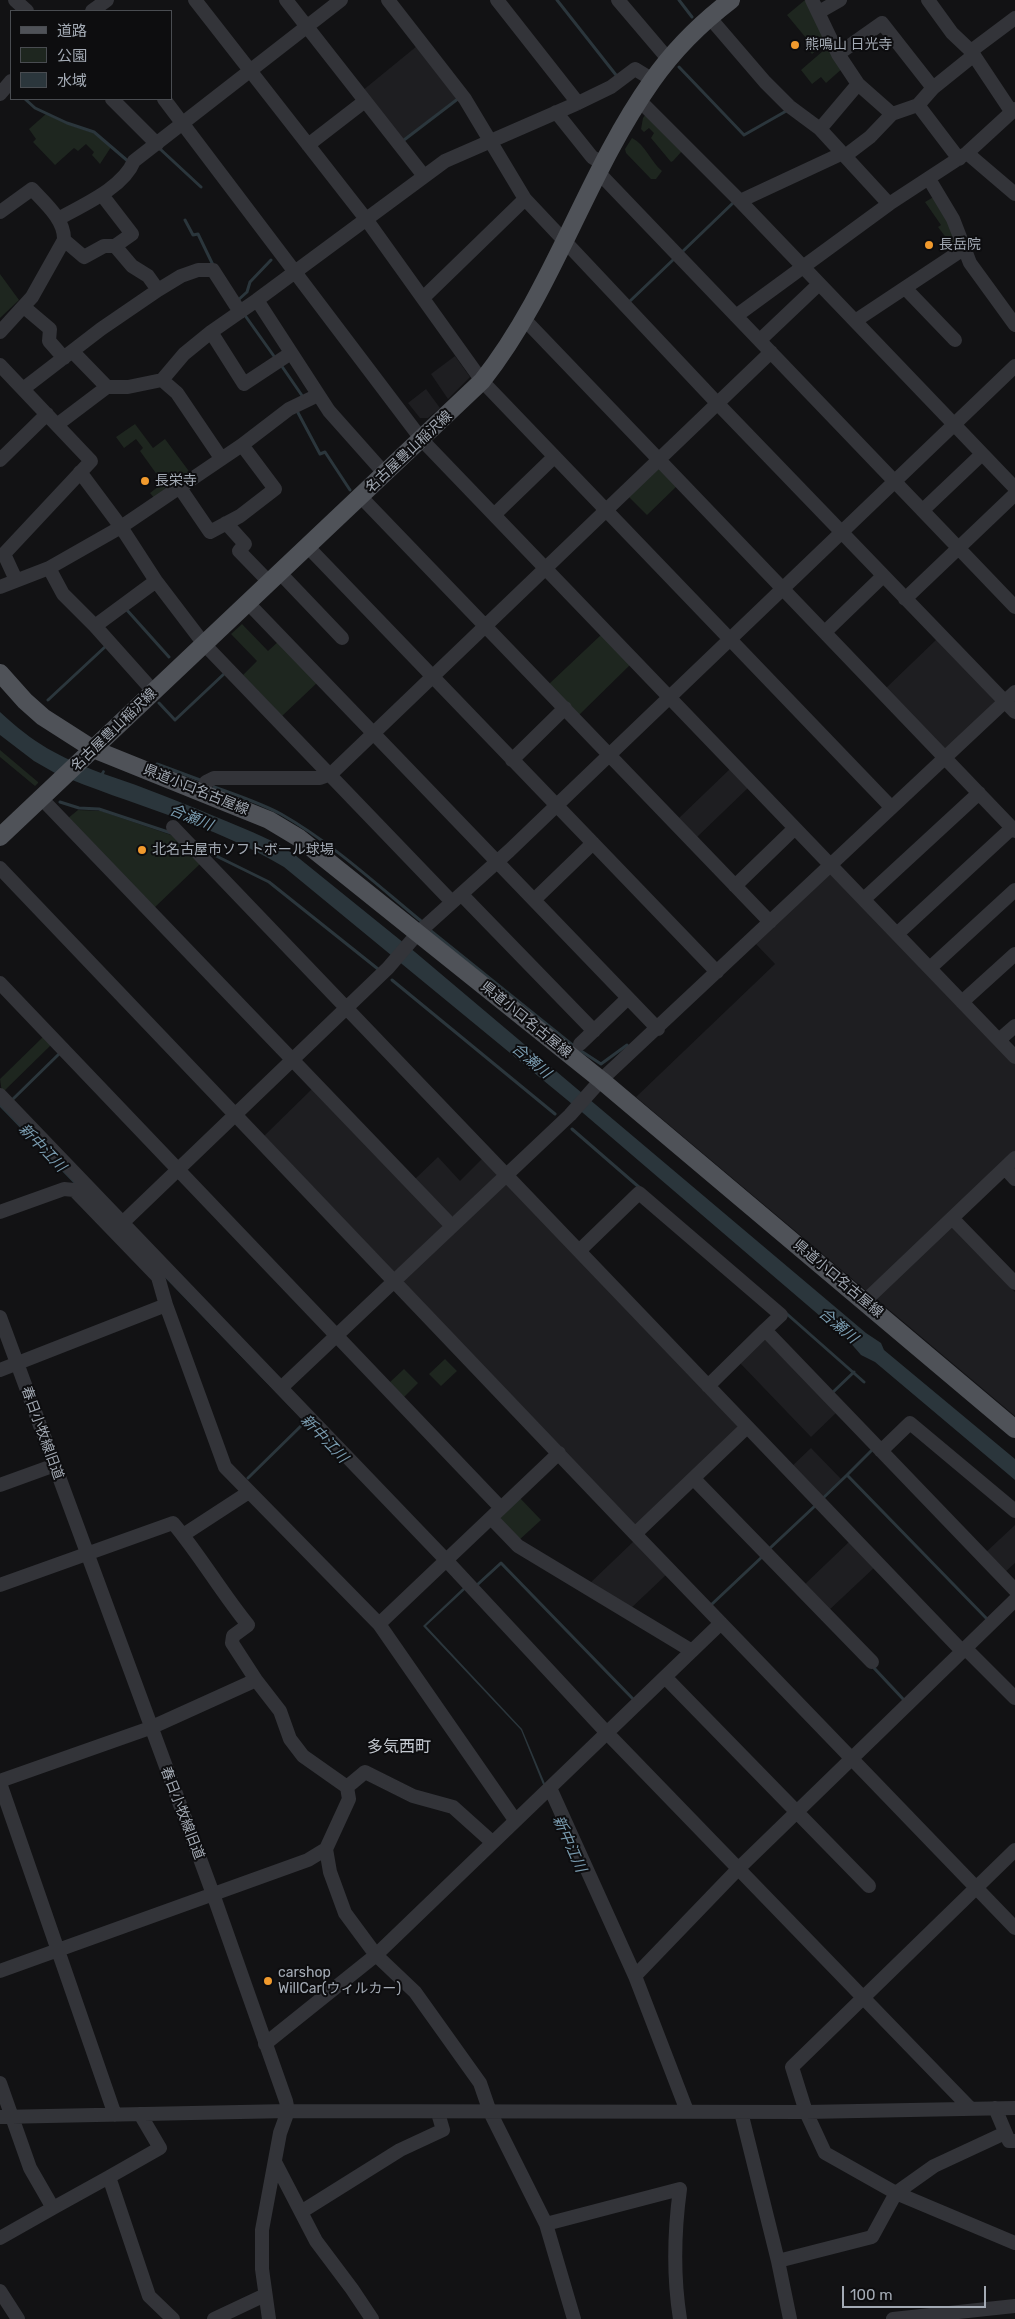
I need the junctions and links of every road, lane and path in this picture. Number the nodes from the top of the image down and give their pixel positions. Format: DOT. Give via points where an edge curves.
graph roads {
  1 [pos="15,0"];
  2 [pos="107,0"];
  3 [pos="195,0"];
  4 [pos="286,0"];
  5 [pos="341,0"];
  6 [pos="388,0"];
  7 [pos="498,0"];
  8 [pos="618,0"];
  9 [pos="730,0"];
  10 [pos="840,0"];
  11 [pos="928,0"];
  12 [pos="816,6"];
  13 [pos="92,8"];
  14 [pos="26,10"];
  15 [pos="710,18"];
  16 [pos="1015,18"];
  17 [pos="307,27"];
  18 [pos="972,53"];
  19 [pos="838,54"];
  20 [pos="669,60"];
  21 [pos="250,71"];
  22 [pos="653,80"];
  23 [pos="858,84"];
  24 [pos="934,88"];
  25 [pos="113,100"];
  26 [pos="165,100"];
  27 [pos="639,100"];
  28 [pos="365,101"];
  29 [pos="578,103"];
  30 [pos="918,105"];
  31 [pos="1013,110"];
  32 [pos="556,112"];
  33 [pos="892,114"];
  34 [pos="183,124"];
  35 [pos="820,130"];
  36 [pos="491,140"];
  37 [pos="157,144"];
  38 [pos="308,145"];
  39 [pos="844,154"];
  40 [pos="963,156"];
  41 [pos="601,169"];
  42 [pos="424,176"];
  43 [pos="929,180"];
  44 [pos="1015,194"];
  45 [pos="102,195"];
  46 [pos="525,200"];
  47 [pos="740,201"];
  48 [pos="888,204"];
  49 [pos="0,212"];
  50 [pos="58,219"];
  51 [pos="366,219"];
  52 [pos="64,240"];
  53 [pos="565,243"];
  54 [pos="115,246"];
  55 [pos="965,248"];
  56 [pos="802,267"];
  57 [pos="294,270"];
  58 [pos="819,284"];
  59 [pos="905,288"];
  60 [pos="158,290"];
  61 [pos="423,298"];
  62 [pos="257,300"];
  63 [pos="24,307"];
  64 [pos="240,312"];
  65 [pos="736,316"];
  66 [pos="525,320"];
  67 [pos="855,321"];
  68 [pos="1015,325"];
  69 [pos="0,332"];
  70 [pos="211,332"];
  71 [pos="760,340"];
  72 [pos="955,340"];
  73 [pos="771,352"];
  74 [pos="291,353"];
  75 [pos="69,355"];
  76 [pos="0,365"];
  77 [pos="1012,374"];
  78 [pos="162,380"];
  79 [pos="482,381"];
  80 [pos="107,388"];
  81 [pos="24,389"];
  82 [pos="318,395"];
  83 [pos="718,404"];
  84 [pos="47,414"];
  85 [pos="58,424"];
  86 [pos="954,425"];
  87 [pos="422,440"];
  88 [pos="242,445"];
  89 [pos="982,454"];
  90 [pos="554,457"];
  91 [pos="221,458"];
  92 [pos="659,459"];
  93 [pos="0,460"];
  94 [pos="80,472"];
  95 [pos="386,474"];
  96 [pos="896,482"];
  97 [pos="1014,487"];
  98 [pos="180,488"];
  99 [pos="361,497"];
  100 [pos="923,510"];
  101 [pos="606,511"];
  102 [pos="495,514"];
  103 [pos="226,523"];
  104 [pos="121,527"];
  105 [pos="842,534"];
  106 [pos="308,547"];
  107 [pos="958,548"];
  108 [pos="546,567"];
  109 [pos="49,568"];
  110 [pos="883,576"];
  111 [pos="275,578"];
  112 [pos="16,580"];
  113 [pos="156,581"];
  114 [pos="0,587"];
  115 [pos="783,589"];
  116 [pos="905,598"];
  117 [pos="248,602"];
  118 [pos="1015,606"];
  119 [pos="95,626"];
  120 [pos="486,626"];
  121 [pos="825,632"];
  122 [pos="342,638"];
  123 [pos="730,640"];
  124 [pos="204,644"];
  125 [pos="0,673"];
  126 [pos="432,677"];
  127 [pos="154,692"];
  128 [pos="1010,697"];
  129 [pos="670,698"];
  130 [pos="565,708"];
  131 [pos="1015,712"];
  132 [pos="374,733"];
  133 [pos="93,749"];
  134 [pos="610,755"];
  135 [pos="944,756"];
  136 [pos="512,760"];
  137 [pos="331,774"];
  138 [pos="202,792"];
  139 [pos="979,793"];
  140 [pos="42,799"];
  141 [pos="557,806"];
  142 [pos="891,807"];
  143 [pos="174,828"];
  144 [pos="795,828"];
  145 [pos="1014,829"];
  146 [pos="0,838"];
  147 [pos="593,843"];
  148 [pos="498,862"];
  149 [pos="830,865"];
  150 [pos="0,868"];
  151 [pos="735,886"];
  152 [pos="1015,890"];
  153 [pos="457,899"];
  154 [pos="864,899"];
  155 [pos="534,900"];
  156 [pos="770,922"];
  157 [pos="897,934"];
  158 [pos="415,936"];
  159 [pos="1015,954"];
  160 [pos="930,968"];
  161 [pos="717,972"];
  162 [pos="0,983"];
  163 [pos="628,998"];
  164 [pos="962,1002"];
  165 [pos="346,1008"];
  166 [pos="1015,1026"];
  167 [pos="658,1029"];
  168 [pos="594,1031"];
  169 [pos="1000,1040"];
  170 [pos="580,1044"];
  171 [pos="1015,1057"];
  172 [pos="293,1059"];
  173 [pos="598,1084"];
  174 [pos="0,1095"];
  175 [pos="235,1115"];
  176 [pos="1015,1158"];
  177 [pos="1005,1168"];
  178 [pos="178,1170"];
  179 [pos="505,1175"];
  180 [pos="1015,1179"];
  181 [pos="0,1212"];
  182 [pos="952,1218"];
  183 [pos="452,1226"];
  184 [pos="119,1227"];
  185 [pos="579,1251"];
  186 [pos="395,1280"];
  187 [pos="1015,1284"];
  188 [pos="865,1301"];
  189 [pos="166,1305"];
  190 [pos="0,1317"];
  191 [pos="765,1330"];
  192 [pos="336,1335"];
  193 [pos="17,1364"];
  194 [pos="0,1370"];
  195 [pos="708,1386"];
  196 [pos="281,1388"];
  197 [pos="747,1427"];
  198 [pos="1015,1429"];
  199 [pos="881,1451"];
  200 [pos="559,1452"];
  201 [pos="54,1466"];
  202 [pos="694,1478"];
  203 [pos="0,1485"];
  204 [pos="249,1492"];
  205 [pos="501,1508"];
  206 [pos="1015,1511"];
  207 [pos="491,1518"];
  208 [pos="635,1534"];
  209 [pos="183,1535"];
  210 [pos="87,1554"];
  211 [pos="444,1562"];
  212 [pos="0,1585"];
  213 [pos="1015,1590"];
  214 [pos="1015,1600"];
  215 [pos="721,1623"];
  216 [pos="379,1624"];
  217 [pos="964,1649"];
  218 [pos="692,1651"];
  219 [pos="872,1662"];
  220 [pos="665,1677"];
  221 [pos="256,1680"];
  222 [pos="1015,1698"];
  223 [pos="150,1728"];
  224 [pos="607,1733"];
  225 [pos="852,1757"];
  226 [pos="0,1782"];
  227 [pos="347,1787"];
  228 [pos="550,1788"];
  229 [pos="796,1811"];
  230 [pos="515,1820"];
  231 [pos="492,1842"];
  232 [pos="326,1849"];
  233 [pos="1015,1850"];
  234 [pos="739,1868"];
  235 [pos="869,1886"];
  236 [pos="977,1888"];
  237 [pos="213,1894"];
  238 [pos="1015,1928"];
  239 [pos="59,1950"];
  240 [pos="376,1955"];
  241 [pos="0,1971"];
  242 [pos="634,1976"];
  243 [pos="864,1998"];
  244 [pos="265,2044"];
  245 [pos="0,2083"];
  246 [pos="970,2108"];
  247 [pos="995,2108"];
  248 [pos="1015,2108"];
  249 [pos="687,2111"];
  250 [pos="288,2112"];
  251 [pos="490,2112"];
  252 [pos="741,2112"];
  253 [pos="806,2112"];
  254 [pos="438,2113"];
  255 [pos="140,2114"];
  256 [pos="115,2115"];
  257 [pos="6,2117"];
  258 [pos="1010,2137"];
  259 [pos="274,2162"];
  260 [pos="109,2177"];
  261 [pos="896,2193"];
  262 [pos="53,2208"];
  263 [pos="300,2212"];
  264 [pos="546,2224"];
  265 [pos="0,2238"];
  266 [pos="1015,2243"];
  267 [pos="778,2262"];
  268 [pos="0,2291"];
  269 [pos="265,2295"];
  270 [pos="1015,2306"];
  271 [pos="963,2315"];
  272 [pos="18,2319"];
  273 [pos="173,2319"];
  274 [pos="214,2319"];
  275 [pos="268,2319"];
  276 [pos="372,2319"];
  277 [pos="574,2319"];
  278 [pos="680,2319"];
  279 [pos="790,2319"];
  280 [pos="893,2319"];
  1 -- 14 [label="street"];
  2 -- 13 [label="street"];
  3 -- 21 [label="street"];
  4 -- 17 [label="street"];
  5 -- 17 [label="street"];
  6 -- 36 [label="street" via="466,99"];
  7 -- 29 [label="street"];
  8 -- 20 [label="street"];
  9 -- 15 [label="main road, 名古屋豊山稲沢線"];
  10 -- 12 [label="street"];
  11 -- 18 [label="street" via="952,33"];
  12 -- 19 [label="street"];
  15 -- 20 [label="main road, 名古屋豊山稲沢線"];
  15 -- 35 [label="street" via="774,91"];
  16 -- 18 [label="street"];
  17 -- 21 [label="street"];
  17 -- 28 [label="street"];
  18 -- 24 [label="street"];
  18 -- 31 [label="street"];
  19 -- 23 [label="street"];
  19 -- 24 [label="street" via="882,23"];
  20 -- 22 [label="main road, 名古屋豊山稲沢線"];
  21 -- 34 [label="street"];
  21 -- 38 [label="street"];
  22 -- 27 [label="main road, 名古屋豊山稲沢線"];
  22 -- 29 [label="street" via="635,69 611,87"];
  23 -- 33 [label="street"];
  23 -- 35 [label="street"];
  24 -- 30 [label="street"];
  25 -- 37 [label="street"];
  26 -- 34 [label="street"];
  27 -- 41 [label="main road, 名古屋豊山稲沢線"];
  27 -- 47 [label="street"];
  28 -- 38 [label="street"];
  28 -- 42 [label="street"];
  29 -- 32 [label="street"];
  30 -- 33 [label="street"];
  30 -- 40 [label="street"];
  31 -- 40 [label="street"];
  32 -- 36 [label="street"];
  32 -- 41 [label="street"];
  33 -- 39 [label="street" via="870,137"];
  34 -- 37 [label="street"];
  34 -- 57 [label="street"];
  35 -- 39 [label="street"];
  36 -- 42 [label="street" via="445,161"];
  36 -- 46 [label="street"];
  37 -- 45 [label="street" via="134,161 131,169"];
  38 -- 51 [label="street"];
  39 -- 47 [label="street"];
  39 -- 48 [label="street"];
  40 -- 43 [label="street"];
  40 -- 44 [label="street"];
  41 -- 53 [label="main road, 名古屋豊山稲沢線"];
  41 -- 65 [label="street"];
  42 -- 51 [label="street"];
  43 -- 48 [label="street"];
  43 -- 55 [label="street" via="945,203"];
  45 -- 50 [label="street"];
  45 -- 54 [label="street" via="132,234"];
  46 -- 53 [label="street"];
  46 -- 61 [label="street"];
  47 -- 56 [label="street"];
  48 -- 56 [label="street"];
  49 -- 50 [label="street" via="32,189"];
  50 -- 52 [label="street"];
  51 -- 57 [label="street"];
  51 -- 61 [label="street"];
  52 -- 54 [label="street" via="84,257 104,246"];
  52 -- 63 [label="street"];
  53 -- 66 [label="main road, 名古屋豊山稲沢線"];
  53 -- 83 [label="street"];
  54 -- 60 [label="street" via="132,266 148,276"];
  55 -- 59 [label="street"];
  55 -- 68 [label="street" via="970,263"];
  56 -- 58 [label="street"];
  56 -- 65 [label="street"];
  57 -- 62 [label="street"];
  57 -- 87 [label="street"];
  58 -- 67 [label="street"];
  58 -- 71 [label="street"];
  59 -- 67 [label="street"];
  59 -- 72 [label="street"];
  60 -- 64 [label="street" via="181,276 198,270 213,270"];
  60 -- 75 [label="street"];
  61 -- 79 [label="street"];
  62 -- 64 [label="street"];
  62 -- 74 [label="street"];
  63 -- 69 [label="street"];
  63 -- 75 [label="street" via="50,329 49,341"];
  64 -- 70 [label="street"];
  65 -- 71 [label="street"];
  66 -- 79 [label="main road, 名古屋豊山稲沢線"];
  66 -- 92 [label="street"];
  67 -- 86 [label="street"];
  70 -- 74 [label="street" via="244,384"];
  70 -- 78 [label="street" via="184,354"];
  71 -- 73 [label="street"];
  73 -- 83 [label="street"];
  73 -- 96 [label="street"];
  74 -- 82 [label="street"];
  75 -- 80 [label="street"];
  75 -- 81 [label="street"];
  76 -- 81 [label="street"];
  77 -- 86 [label="street"];
  78 -- 80 [label="street"];
  78 -- 91 [label="street" via="177,393"];
  79 -- 87 [label="main road, 名古屋豊山稲沢線"];
  79 -- 90 [label="street"];
  80 -- 85 [label="street"];
  81 -- 84 [label="street"];
  82 -- 88 [label="street" via="289,408"];
  82 -- 95 [label="street" via="329,412"];
  83 -- 92 [label="street"];
  83 -- 105 [label="street"];
  84 -- 85 [label="street"];
  84 -- 93 [label="street"];
  85 -- 94 [label="street" via="91,460"];
  86 -- 89 [label="street"];
  86 -- 96 [label="street"];
  87 -- 95 [label="main road, 名古屋豊山稲沢線"];
  87 -- 102 [label="street"];
  88 -- 91 [label="street"];
  88 -- 103 [label="street" via="274,489"];
  89 -- 97 [label="street"];
  89 -- 100 [label="street"];
  90 -- 101 [label="street"];
  90 -- 102 [label="street"];
  91 -- 98 [label="street"];
  92 -- 101 [label="street"];
  92 -- 115 [label="street"];
  94 -- 104 [label="street"];
  94 -- 112 [label="street" via="4,554"];
  95 -- 99 [label="main road, 名古屋豊山稲沢線"];
  96 -- 100 [label="street"];
  96 -- 105 [label="street"];
  97 -- 107 [label="street"];
  98 -- 103 [label="street" via="210,532"];
  98 -- 104 [label="street"];
  99 -- 106 [label="main road, 名古屋豊山稲沢線"];
  99 -- 120 [label="street"];
  100 -- 107 [label="street"];
  101 -- 108 [label="street"];
  101 -- 123 [label="street"];
  102 -- 108 [label="street"];
  103 -- 111 [label="street" via="245,544 239,550"];
  104 -- 109 [label="street"];
  104 -- 113 [label="street"];
  105 -- 110 [label="street"];
  105 -- 115 [label="street"];
  106 -- 111 [label="main road, 名古屋豊山稲沢線"];
  106 -- 126 [label="street"];
  107 -- 116 [label="street"];
  107 -- 118 [label="street"];
  108 -- 120 [label="street"];
  108 -- 129 [label="street"];
  109 -- 112 [label="street"];
  109 -- 119 [label="street" via="63,594"];
  110 -- 116 [label="street"];
  110 -- 121 [label="street"];
  111 -- 117 [label="main road, 名古屋豊山稲沢線"];
  111 -- 122 [label="street"];
  112 -- 114 [label="street"];
  113 -- 119 [label="street"];
  113 -- 124 [label="street"];
  115 -- 121 [label="street"];
  115 -- 123 [label="street"];
  116 -- 128 [label="street"];
  117 -- 124 [label="main road, 名古屋豊山稲沢線"];
  117 -- 132 [label="street"];
  119 -- 127 [label="street"];
  120 -- 126 [label="street"];
  120 -- 130 [label="street"];
  121 -- 135 [label="street"];
  123 -- 129 [label="street"];
  123 -- 142 [label="street"];
  124 -- 127 [label="main road, 名古屋豊山稲沢線"];
  124 -- 137 [label="street"];
  125 -- 133 [label="main road, 県道小口名古屋線" via="43,717"];
  126 -- 132 [label="street"];
  126 -- 136 [label="street"];
  127 -- 133 [label="main road, 名古屋豊山稲沢線"];
  128 -- 131 [label="street"];
  128 -- 135 [label="street"];
  129 -- 134 [label="street"];
  129 -- 144 [label="street"];
  130 -- 134 [label="street"];
  130 -- 136 [label="street"];
  132 -- 137 [label="street"];
  132 -- 148 [label="street"];
  133 -- 138 [label="main road, 県道小口名古屋線"];
  133 -- 140 [label="main road, 名古屋豊山稲沢線"];
  134 -- 141 [label="street"];
  134 -- 151 [label="street"];
  135 -- 139 [label="street"];
  135 -- 142 [label="street"];
  136 -- 141 [label="street"];
  137 -- 138 [label="street" via="320,778 214,778 206,782"];
  137 -- 153 [label="street"];
  138 -- 158 [label="main road, 県道小口名古屋線" via="269,820 299,838"];
  139 -- 145 [label="street"];
  139 -- 154 [label="street"];
  140 -- 146 [label="main road, 名古屋豊山稲沢線"];
  140 -- 172 [label="street"];
  141 -- 147 [label="street"];
  141 -- 148 [label="street"];
  142 -- 149 [label="street"];
  143 -- 165 [label="street"];
  144 -- 149 [label="street"];
  144 -- 151 [label="street"];
  145 -- 157 [label="street"];
  147 -- 155 [label="street"];
  147 -- 161 [label="street"];
  148 -- 153 [label="street"];
  148 -- 155 [label="street"];
  149 -- 154 [label="street"];
  149 -- 156 [label="street"];
  150 -- 175 [label="street"];
  151 -- 156 [label="street"];
  152 -- 160 [label="street"];
  153 -- 158 [label="street"];
  153 -- 168 [label="street"];
  154 -- 157 [label="street"];
  155 -- 163 [label="street"];
  156 -- 161 [label="street"];
  157 -- 160 [label="street"];
  158 -- 165 [label="street" via="392,964"];
  158 -- 173 [label="main road, 県道小口名古屋線"];
  159 -- 164 [label="street"];
  160 -- 164 [label="street"];
  161 -- 167 [label="street"];
  162 -- 178 [label="street"];
  163 -- 167 [label="street"];
  163 -- 168 [label="street"];
  164 -- 169 [label="street"];
  165 -- 172 [label="street"];
  165 -- 179 [label="street"];
  166 -- 169 [label="street"];
  167 -- 173 [label="street"];
  168 -- 170 [label="street"];
  169 -- 171 [label="street"];
  172 -- 175 [label="street"];
  172 -- 183 [label="street"];
  173 -- 179 [label="street" via="572,1113"];
  173 -- 188 [label="main road, 県道小口名古屋線"];
  174 -- 184 [label="street"];
  175 -- 178 [label="street"];
  175 -- 186 [label="street"];
  176 -- 177 [label="street"];
  177 -- 180 [label="street"];
  177 -- 182 [label="street"];
  178 -- 184 [label="street"];
  178 -- 192 [label="street"];
  179 -- 183 [label="street"];
  179 -- 185 [label="street"];
  181 -- 184 [label="street" via="64,1189 74,1190"];
  182 -- 187 [label="street"];
  182 -- 188 [label="street"];
  183 -- 186 [label="street"];
  184 -- 189 [label="street" via="158,1277"];
  184 -- 196 [label="street"];
  185 -- 191 [label="street" via="639,1194 780,1315"];
  185 -- 195 [label="street"];
  186 -- 192 [label="street"];
  186 -- 200 [label="street"];
  188 -- 198 [label="main road, 県道小口名古屋線"];
  189 -- 193 [label="street"];
  189 -- 204 [label="street" via="225,1467"];
  190 -- 193 [label="street, 春日小牧線旧道"];
  191 -- 195 [label="street"];
  191 -- 199 [label="street"];
  192 -- 196 [label="street"];
  192 -- 205 [label="street"];
  193 -- 194 [label="street"];
  193 -- 201 [label="street, 春日小牧線旧道"];
  195 -- 197 [label="street"];
  196 -- 211 [label="street"];
  197 -- 202 [label="street"];
  197 -- 217 [label="street"];
  199 -- 206 [label="street" via="910,1423"];
  199 -- 213 [label="street"];
  200 -- 205 [label="street"];
  200 -- 208 [label="street"];
  201 -- 203 [label="street"];
  201 -- 210 [label="street, 春日小牧線旧道"];
  202 -- 208 [label="street"];
  202 -- 219 [label="street"];
  204 -- 209 [label="street"];
  204 -- 216 [label="street"];
  205 -- 207 [label="street"];
  207 -- 211 [label="street"];
  207 -- 218 [label="street" via="518,1546"];
  208 -- 215 [label="street"];
  209 -- 210 [label="street" via="173,1523"];
  209 -- 221 [label="street" via="248,1625 232,1636 232,1643"];
  210 -- 212 [label="street"];
  210 -- 223 [label="street, 春日小牧線旧道"];
  211 -- 216 [label="street"];
  211 -- 224 [label="street"];
  214 -- 217 [label="street"];
  215 -- 218 [label="street"];
  215 -- 225 [label="street"];
  216 -- 230 [label="street"];
  217 -- 222 [label="street"];
  217 -- 225 [label="street"];
  218 -- 220 [label="street"];
  220 -- 224 [label="street"];
  220 -- 229 [label="street"];
  221 -- 223 [label="street"];
  221 -- 227 [label="street" via="280,1711 290,1739 303,1756"];
  223 -- 226 [label="street"];
  223 -- 237 [label="street, 春日小牧線旧道"];
  224 -- 228 [label="street"];
  224 -- 234 [label="street"];
  225 -- 229 [label="street"];
  225 -- 236 [label="street"];
  226 -- 239 [label="street"];
  227 -- 231 [label="street" via="365,1772 413,1796 453,1807"];
  227 -- 232 [label="street" via="346,1807"];
  228 -- 230 [label="street"];
  228 -- 242 [label="street"];
  229 -- 234 [label="street"];
  229 -- 235 [label="street"];
  230 -- 231 [label="street"];
  231 -- 240 [label="street"];
  232 -- 237 [label="street" via="308,1860"];
  232 -- 240 [label="street" via="330,1872 345,1913"];
  233 -- 236 [label="street"];
  234 -- 242 [label="street"];
  234 -- 243 [label="street"];
  236 -- 238 [label="street"];
  236 -- 243 [label="street"];
  237 -- 239 [label="street"];
  237 -- 244 [label="street, 春日小牧線旧道"];
  239 -- 241 [label="street"];
  239 -- 256 [label="street"];
  240 -- 244 [label="street"];
  240 -- 251 [label="street" via="415,1992 463,2058 480,2083"];
  242 -- 249 [label="street"];
  243 -- 246 [label="street"];
  243 -- 253 [label="street" via="792,2067"];
  244 -- 250 [label="street, 春日小牧線旧道"];
  245 -- 257 [label="street"];
  246 -- 247 [label="street"];
  246 -- 253 [label="street"];
  247 -- 248 [label="street"];
  247 -- 258 [label="street"];
  249 -- 251 [label="street"];
  249 -- 252 [label="street"];
  250 -- 254 [label="street"];
  250 -- 255 [label="street"];
  250 -- 259 [label="street"];
  251 -- 254 [label="street"];
  251 -- 264 [label="street"];
  252 -- 253 [label="street"];
  252 -- 267 [label="street"];
  253 -- 261 [label="street" via="825,2153"];
  254 -- 263 [label="street" via="443,2130 400,2150"];
  255 -- 256 [label="street"];
  255 -- 260 [label="street" via="160,2148"];
  256 -- 257 [label="street"];
  257 -- 262 [label="street"];
  258 -- 261 [label="street" via="934,2166"];
  259 -- 263 [label="street"];
  259 -- 269 [label="street" via="262,2230"];
  260 -- 262 [label="street"];
  260 -- 273 [label="street" via="149,2296"];
  261 -- 266 [label="street"];
  261 -- 267 [label="street" via="872,2236"];
  262 -- 265 [label="street"];
  263 -- 276 [label="street" via="316,2242"];
  264 -- 277 [label="street"];
  264 -- 278 [label="street" via="680,2189 674,2227 675,2288"];
  267 -- 279 [label="street"];
  268 -- 272 [label="street"];
  269 -- 274 [label="street"];
  269 -- 275 [label="street"];
  270 -- 271 [label="street"];
  271 -- 280 [label="street"];
}
